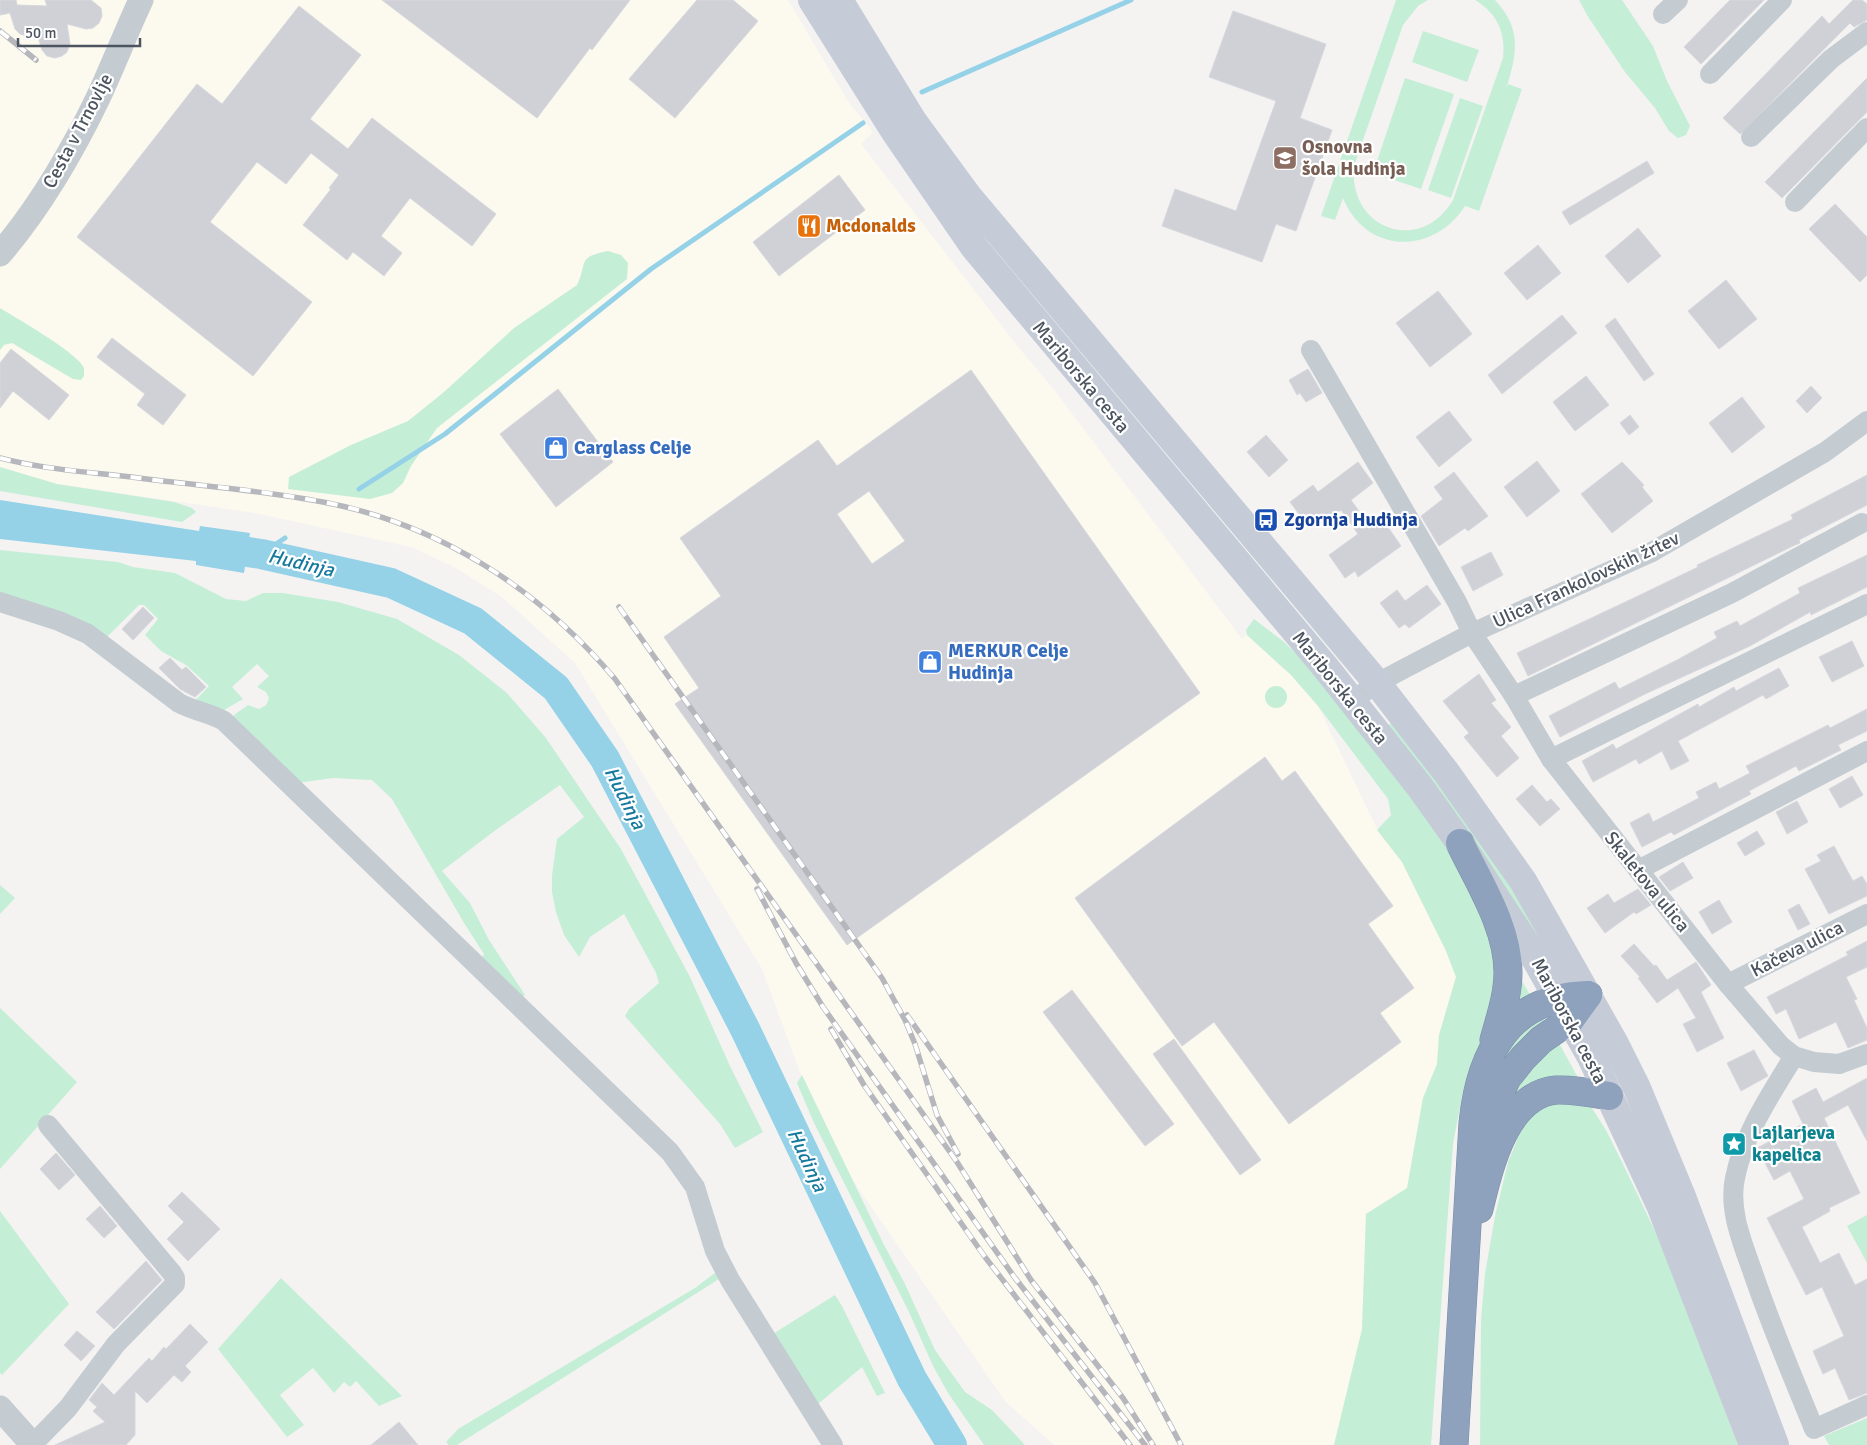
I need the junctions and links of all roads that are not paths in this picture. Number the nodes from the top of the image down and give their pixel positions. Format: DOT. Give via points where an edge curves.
graph roads {
  1 [pos="141,0"];
  2 [pos="812,0"];
  3 [pos="839,0"];
  4 [pos="1678,0"];
  5 [pos="1782,0"];
  6 [pos="1663,14"];
  7 [pos="1867,32"];
  8 [pos="1710,74"];
  9 [pos="1867,128"];
  10 [pos="1751,137"];
  11 [pos="1795,202"];
  12 [pos="0,254"];
  13 [pos="1310,350"];
  14 [pos="1867,421"];
  15 [pos="1862,523"];
  16 [pos="0,602"];
  17 [pos="1867,604"];
  18 [pos="1472,634"];
  19 [pos="1377,683"];
  20 [pos="1514,696"];
  21 [pos="1352,701"];
  22 [pos="1867,751"];
  23 [pos="1551,759"];
  24 [pos="1460,843"];
  25 [pos="1638,870"];
  26 [pos="1867,914"];
  27 [pos="1728,984"];
  28 [pos="1588,995"];
  29 [pos="1564,1009"];
  30 [pos="1490,1054"];
  31 [pos="1867,1054"];
  32 [pos="1794,1056"];
  33 [pos="1610,1096"];
  34 [pos="48,1125"];
  35 [pos="1471,1154"];
  36 [pos="1463,1270"];
  37 [pos="1867,1406"];
  38 [pos="0,1408"];
  39 [pos="1454,1432"];
  40 [pos="33,1444"];
  41 [pos="833,1445"];
  42 [pos="1441,1445"];
  43 [pos="1753,1445"];
  44 [pos="1775,1445"];
  1 -- 12 [label="street, Cesta v Trnovlje" via="72,151 38,205"];
  2 -- 21 [label="main road, Mariborska cesta" via="895,132 974,248"];
  3 -- 19 [label="main road, Mariborska cesta" via="913,121 973,203"];
  4 -- 6 [label="street"];
  5 -- 8 [label="street"];
  7 -- 10 [label="street" via="1831,59"];
  9 -- 11 [label="street"];
  13 -- 18 [label="street, Skaletova ulica" via="1457,602"];
  14 -- 18 [label="street, Ulica Frankolovskih žrtev" via="1825,452 1650,553"];
  15 -- 20 [label="street" via="1732,593"];
  16 -- 41 [label="street" via="88,634 179,703 224,721 670,1152 695,1188 715,1250 730,1280"];
  17 -- 23 [label="street"];
  18 -- 19 [label="street, Ulica Frankolovskih žrtev"];
  18 -- 20 [label="street, Skaletova ulica"];
  19 -- 21 [label="street, Ulica Frankolovskih žrtev"];
  19 -- 28 [label="main road, Mariborska cesta" via="1446,772 1523,881"];
  20 -- 23 [label="street, Skaletova ulica"];
  21 -- 24 [label="main road, Mariborska cesta"];
  22 -- 25 [label="street"];
  23 -- 25 [label="street, Skaletova ulica"];
  24 -- 29 [label="main road, Mariborska cesta" via="1529,948"];
  24 -- 30 [label="highway" via="1497,922 1505,947 1508,973 1504,1010"];
  25 -- 27 [label="street, Skaletova ulica"];
  26 -- 27 [label="street, Kačeva ulica"];
  27 -- 32 [label="street, Skaletova ulica" via="1781,1046"];
  28 -- 29 [label="highway"];
  28 -- 44 [label="main road, Mariborska cesta" via="1636,1088 1681,1194"];
  29 -- 30 [label="highway" via="1541,1004 1521,1015 1507,1028"];
  29 -- 33 [label="main road, Mariborska cesta"];
  29 -- 35 [label="highway" via="1507,1078"];
  30 -- 35 [label="highway" via="1476,1096"];
  31 -- 32 [label="street, Skaletova ulica" via="1839,1064"];
  32 -- 37 [label="street" via="1758,1115 1742,1153 1732,1196 1737,1225 1766,1309 1814,1429"];
  33 -- 36 [label="highway" via="1554,1090 1539,1095 1516,1113 1500,1140 1486,1180"];
  33 -- 43 [label="main road, Mariborska cesta" via="1660,1205"];
  34 -- 40 [label="street" via="175,1278 175,1284 116,1344 68,1408"];
  35 -- 36 [label="highway"];
  36 -- 39 [label="highway"];
  38 -- 40 [label="street"];
  39 -- 42 [label="highway"];
}
